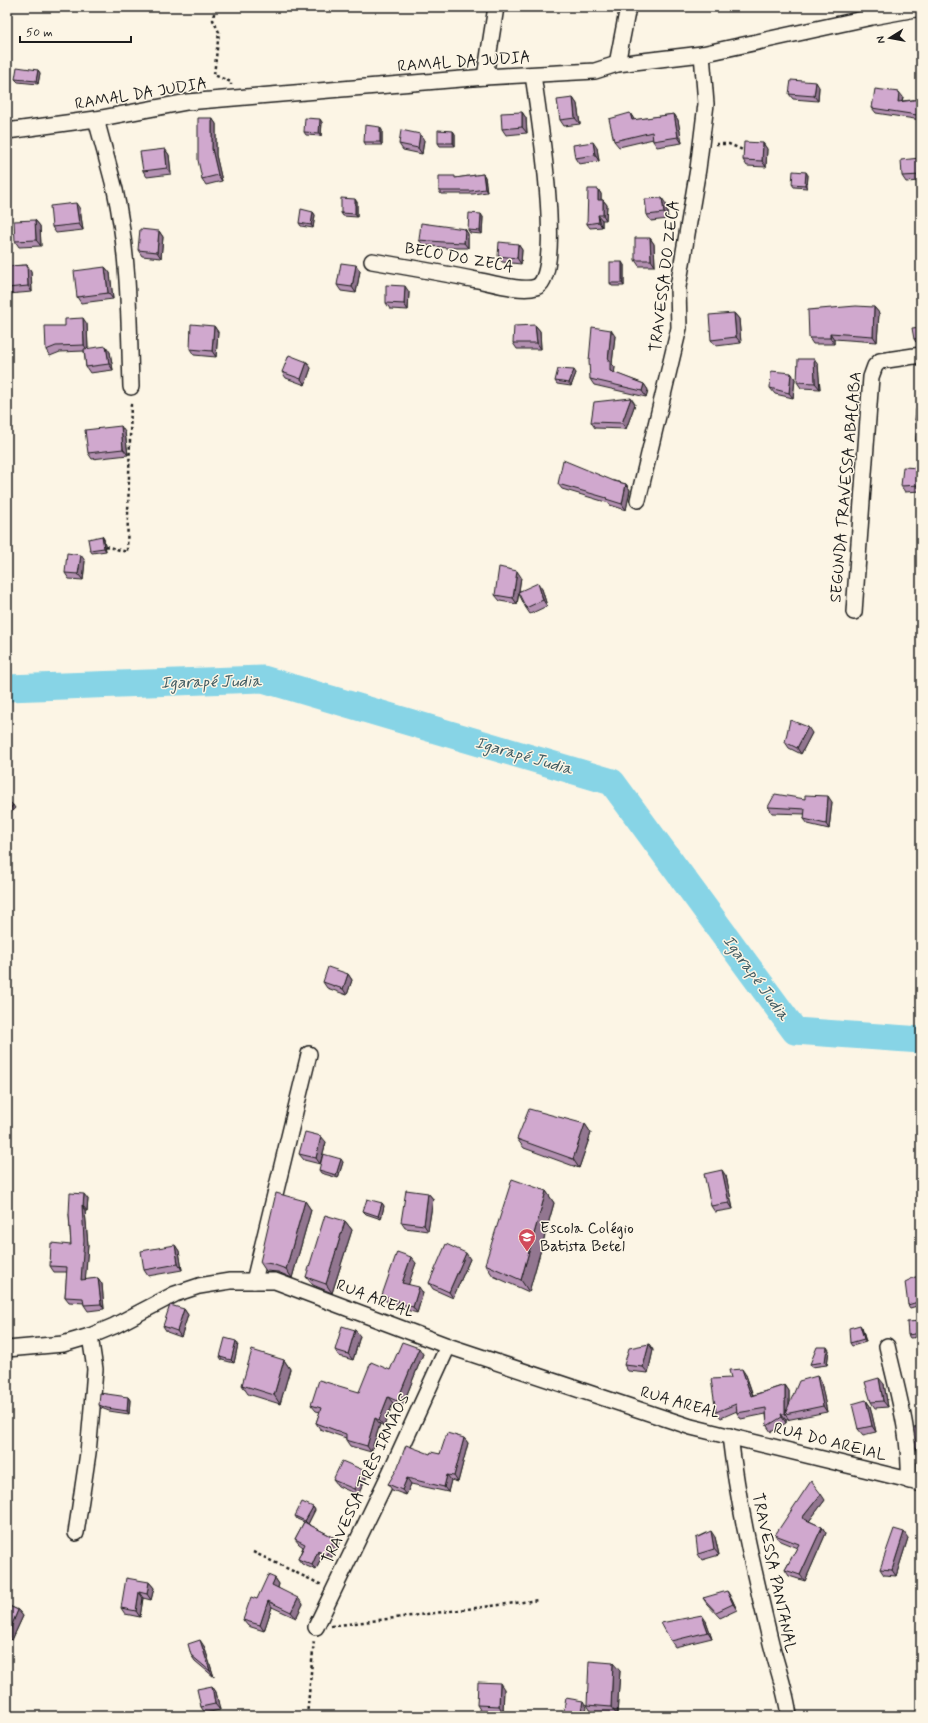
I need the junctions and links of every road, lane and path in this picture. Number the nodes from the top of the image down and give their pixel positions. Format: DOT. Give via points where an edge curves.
graph roads {
  1 [pos="215,7"];
  2 [pos="496,7"];
  3 [pos="628,7"];
  4 [pos="921,8"];
  5 [pos="702,54"];
  6 [pos="617,64"];
  7 [pos="533,75"];
  8 [pos="485,77"];
  9 [pos="230,99"];
  10 [pos="96,119"];
  11 [pos="7,131"];
  12 [pos="701,144"];
  13 [pos="748,153"];
  14 [pos="372,260"];
  15 [pos="921,355"];
  16 [pos="131,387"];
  17 [pos="638,500"];
  18 [pos="105,546"];
  19 [pos="854,612"];
  20 [pos="309,1054"];
  21 [pos="254,1281"];
  22 [pos="90,1336"];
  23 [pos="448,1346"];
  24 [pos="886,1346"];
  25 [pos="7,1349"];
  26 [pos="730,1436"];
  27 [pos="915,1483"];
  28 [pos="76,1533"];
  29 [pos="252,1552"];
  30 [pos="333,1590"];
  31 [pos="539,1600"];
  32 [pos="316,1627"];
  33 [pos="307,1716"];
  34 [pos="789,1716"];
  1 -- 9 [label="path" via="213,20 219,32 214,75 231,82"];
  2 -- 8 [label="street"];
  3 -- 6 [label="street"];
  4 -- 5 [label="street, RAMAL DA JUDIA"];
  5 -- 6 [label="street, RAMAL DA JUDIA"];
  5 -- 12 [label="street, TRAVESSA DO ZECA" via="706,104"];
  6 -- 7 [label="street, RAMAL DA JUDIA" via="595,70"];
  7 -- 8 [label="street, RAMAL DA JUDIA"];
  7 -- 14 [label="street, BECO DO ZECA" via="550,220 550,249 543,282 533,288 509,286"];
  8 -- 9 [label="street, RAMAL DA JUDIA"];
  9 -- 10 [label="street, RAMAL DA JUDIA" via="187,102"];
  10 -- 11 [label="street, RAMAL DA JUDIA"];
  10 -- 16 [label="street" via="115,190 121,232 128,305"];
  12 -- 13 [label="path" via="729,144"];
  12 -- 17 [label="street, TRAVESSA DO ZECA" via="678,287 680,328"];
  15 -- 19 [label="street, SEGUNDA TRAVESSA ABACABA" via="880,361 871,377"];
  16 -- 18 [label="path" via="127,552"];
  20 -- 21 [label="street"];
  21 -- 22 [label="street, RUA AREAL" via="230,1281 200,1286 175,1294"];
  21 -- 23 [label="street, RUA AREAL" via="275,1281"];
  22 -- 25 [label="street, RUA AREAL" via="63,1344"];
  22 -- 28 [label="street" via="95,1369 93,1400"];
  23 -- 26 [label="street, RUA AREAL" via="684,1424"];
  23 -- 30 [label="street, TRAVESSA TRÊS IRMÃOS" via="390,1474"];
  24 -- 27 [label="street"];
  26 -- 27 [label="street, RUA DO AREIAL"];
  26 -- 34 [label="street, TRAVESSA PANTANAL" via="745,1533"];
  29 -- 30 [label="path"];
  30 -- 32 [label="street, TRAVESSA TRÊS IRMÃOS"];
  31 -- 32 [label="path"];
  32 -- 33 [label="path"];
}
